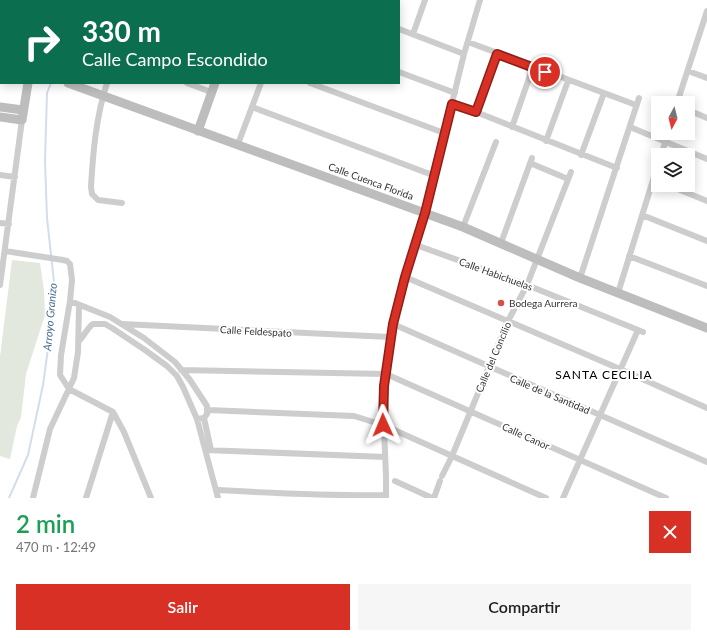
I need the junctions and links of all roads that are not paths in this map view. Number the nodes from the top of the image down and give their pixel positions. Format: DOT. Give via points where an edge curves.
graph roads {
  1 [pos="425,0"];
  2 [pos="480,0"];
  3 [pos="707,11"];
  4 [pos="400,29"];
  5 [pos="413,34"];
  6 [pos="700,34"];
  7 [pos="707,37"];
  8 [pos="468,42"];
  9 [pos="464,54"];
  10 [pos="497,54"];
  11 [pos="533,67"];
  12 [pos="688,71"];
  13 [pos="400,72"];
  14 [pos="707,78"];
  15 [pos="568,81"];
  16 [pos="28,84"];
  17 [pos="107,84"];
  18 [pos="190,84"];
  19 [pos="215,84"];
  20 [pos="261,84"];
  21 [pos="313,84"];
  22 [pos="81,86"];
  23 [pos="212,92"];
  24 [pos="455,93"];
  25 [pos="604,93"];
  26 [pos="103,96"];
  27 [pos="679,96"];
  28 [pos="639,98"];
  29 [pos="452,104"];
  30 [pos="636,106"];
  31 [pos="0,107"];
  32 [pos="252,107"];
  33 [pos="23,110"];
  34 [pos="476,112"];
  35 [pos="695,113"];
  36 [pos="0,117"];
  37 [pos="707,118"];
  38 [pos="22,120"];
  39 [pos="512,127"];
  40 [pos="630,127"];
  41 [pos="198,130"];
  42 [pos="444,133"];
  43 [pos="546,141"];
  44 [pos="665,141"];
  45 [pos="496,142"];
  46 [pos="238,144"];
  47 [pos="663,148"];
  48 [pos="581,155"];
  49 [pos="707,159"];
  50 [pos="617,168"];
  51 [pos="571,172"];
  52 [pos="0,175"];
  53 [pos="435,176"];
  54 [pos="15,177"];
  55 [pos="568,179"];
  56 [pos="651,192"];
  57 [pos="685,192"];
  58 [pos="707,201"];
  59 [pos="122,203"];
  60 [pos="425,213"];
  61 [pos="642,216"];
  62 [pos="0,223"];
  63 [pos="9,224"];
  64 [pos="463,227"];
  65 [pos="707,241"];
  66 [pos="501,243"];
  67 [pos="416,245"];
  68 [pos="5,251"];
  69 [pos="629,256"];
  70 [pos="538,259"];
  71 [pos="405,277"];
  72 [pos="580,278"];
  73 [pos="0,281"];
  74 [pos="527,285"];
  75 [pos="707,286"];
  76 [pos="618,293"];
  77 [pos="70,301"];
  78 [pos="79,306"];
  79 [pos="508,321"];
  80 [pos="122,324"];
  81 [pos="393,324"];
  82 [pos="707,328"];
  83 [pos="390,337"];
  84 [pos="79,341"];
  85 [pos="489,367"];
  86 [pos="620,369"];
  87 [pos="181,370"];
  88 [pos="386,374"];
  89 [pos="69,389"];
  90 [pos="707,408"];
  91 [pos="208,410"];
  92 [pos="470,411"];
  93 [pos="113,412"];
  94 [pos="600,415"];
  95 [pos="204,418"];
  96 [pos="197,419"];
  97 [pos="383,425"];
  98 [pos="209,450"];
  99 [pos="452,456"];
  100 [pos="385,457"];
  101 [pos="580,460"];
  102 [pos="707,462"];
  103 [pos="395,481"];
  104 [pos="216,490"];
  105 [pos="264,495"];
  106 [pos="302,496"];
  107 [pos="386,496"];
  108 [pos="345,497"];
  109 [pos="33,498"];
  110 [pos="86,498"];
  111 [pos="151,498"];
  112 [pos="218,498"];
  113 [pos="433,498"];
  114 [pos="546,498"];
  115 [pos="563,498"];
  116 [pos="666,498"];
  1 -- 5 [label="street"];
  2 -- 8 [label="street"];
  3 -- 6 [label="street"];
  4 -- 5 [label="street"];
  5 -- 9 [label="street"];
  6 -- 7 [label="street"];
  6 -- 12 [label="street"];
  8 -- 9 [label="street"];
  8 -- 10 [label="street"];
  9 -- 24 [label="street"];
  10 -- 11 [label="street"];
  10 -- 34 [label="street"];
  11 -- 15 [label="street"];
  11 -- 39 [label="street"];
  12 -- 14 [label="street"];
  12 -- 27 [label="street"];
  13 -- 24 [label="street"];
  15 -- 25 [label="street"];
  15 -- 43 [label="street"];
  16 -- 33 [label="street"];
  17 -- 26 [label="street"];
  18 -- 23 [label="street"];
  19 -- 23 [label="street"];
  20 -- 32 [label="street"];
  21 -- 42 [label="street"];
  22 -- 26 [label="street, Calle Cuenca Florida"];
  23 -- 41 [label="street"];
  24 -- 29 [label="street"];
  25 -- 30 [label="street"];
  25 -- 48 [label="street"];
  26 -- 41 [label="street, Calle Cuenca Florida"];
  26 -- 59 [label="street" via="92,168 92,194 98,200"];
  28 -- 30 [label="street"];
  29 -- 34 [label="street"];
  29 -- 42 [label="street"];
  30 -- 40 [label="street"];
  31 -- 33 [label="street"];
  32 -- 46 [label="street"];
  32 -- 53 [label="street"];
  33 -- 38 [label="street"];
  34 -- 39 [label="street"];
  35 -- 37 [label="street"];
  36 -- 38 [label="street"];
  38 -- 54 [label="street"];
  39 -- 43 [label="street"];
  40 -- 44 [label="street"];
  40 -- 50 [label="street"];
  41 -- 46 [label="street, Calle Cuenca Florida"];
  42 -- 53 [label="street"];
  43 -- 48 [label="street"];
  44 -- 47 [label="street"];
  44 -- 49 [label="street"];
  45 -- 64 [label="street"];
  46 -- 60 [label="street, Calle Cuenca Florida"];
  48 -- 50 [label="street"];
  50 -- 72 [label="street"];
  51 -- 55 [label="street, Calle del Concilio"];
  52 -- 54 [label="street"];
  53 -- 60 [label="street"];
  54 -- 63 [label="street"];
  55 -- 66 [label="street" via="531,160"];
  55 -- 70 [label="street, Calle del Concilio"];
  56 -- 61 [label="street"];
  57 -- 58 [label="street"];
  60 -- 64 [label="street, Calle Cuenca Florida"];
  60 -- 67 [label="street"];
  61 -- 65 [label="street"];
  61 -- 69 [label="street"];
  62 -- 63 [label="street"];
  63 -- 68 [label="street"];
  64 -- 66 [label="street, Calle Cuenca Florida"];
  66 -- 70 [label="street, Calle Cuenca Florida"];
  67 -- 71 [label="street"];
  67 -- 74 [label="street, Calle Habichuelas"];
  68 -- 73 [label="street"];
  68 -- 77 [label="street" via="69,262"];
  69 -- 75 [label="street"];
  69 -- 76 [label="street"];
  70 -- 72 [label="street, Calle Cuenca Florida"];
  70 -- 74 [label="street, Calle del Concilio"];
  71 -- 79 [label="street"];
  71 -- 81 [label="street"];
  72 -- 76 [label="street, Calle Cuenca Florida"];
  74 -- 79 [label="street, Calle del Concilio"];
  74 -- 86 [label="street, Calle Habichuelas" via="641,331"];
  76 -- 82 [label="street, Calle Cuenca Florida"];
  77 -- 78 [label="street"];
  77 -- 89 [label="street" via="59,366 60,375"];
  78 -- 80 [label="street"];
  78 -- 84 [label="street"];
  79 -- 85 [label="street, Calle del Concilio"];
  79 -- 86 [label="street"];
  80 -- 83 [label="street, Calle Feldespato"];
  80 -- 87 [label="street" via="164,353"];
  81 -- 83 [label="street"];
  81 -- 85 [label="street, Calle de la Santidad"];
  83 -- 88 [label="street"];
  84 -- 89 [label="street" via="77,367"];
  84 -- 96 [label="street" via="93,324 105,324 112,328 167,366 177,376"];
  85 -- 92 [label="street, Calle del Concilio"];
  85 -- 94 [label="street, Calle de la Santidad"];
  86 -- 90 [label="street"];
  86 -- 94 [label="street"];
  87 -- 88 [label="street"];
  87 -- 91 [label="street" via="201,396"];
  88 -- 92 [label="street, Calle Canor"];
  88 -- 97 [label="street"];
  89 -- 93 [label="street"];
  89 -- 109 [label="street" via="50,429"];
  91 -- 95 [label="street"];
  91 -- 97 [label="street" via="339,414"];
  92 -- 99 [label="street, Calle del Concilio"];
  92 -- 101 [label="street, Calle Canor"];
  93 -- 110 [label="street"];
  93 -- 111 [label="street" via="127,438"];
  94 -- 101 [label="street"];
  94 -- 102 [label="street, Calle de la Santidad"];
  95 -- 96 [label="street"];
  95 -- 98 [label="street"];
  96 -- 98 [label="street"];
  97 -- 99 [label="street"];
  97 -- 100 [label="street"];
  98 -- 100 [label="street"];
  98 -- 104 [label="street"];
  99 -- 113 [label="street, Calle del Concilio"];
  99 -- 114 [label="street"];
  100 -- 107 [label="street"];
  101 -- 115 [label="street"];
  101 -- 116 [label="street, Calle Canor"];
  103 -- 113 [label="street"];
  104 -- 105 [label="street"];
  104 -- 112 [label="street"];
  105 -- 106 [label="street"];
  106 -- 108 [label="street"];
  107 -- 108 [label="street"];
}
